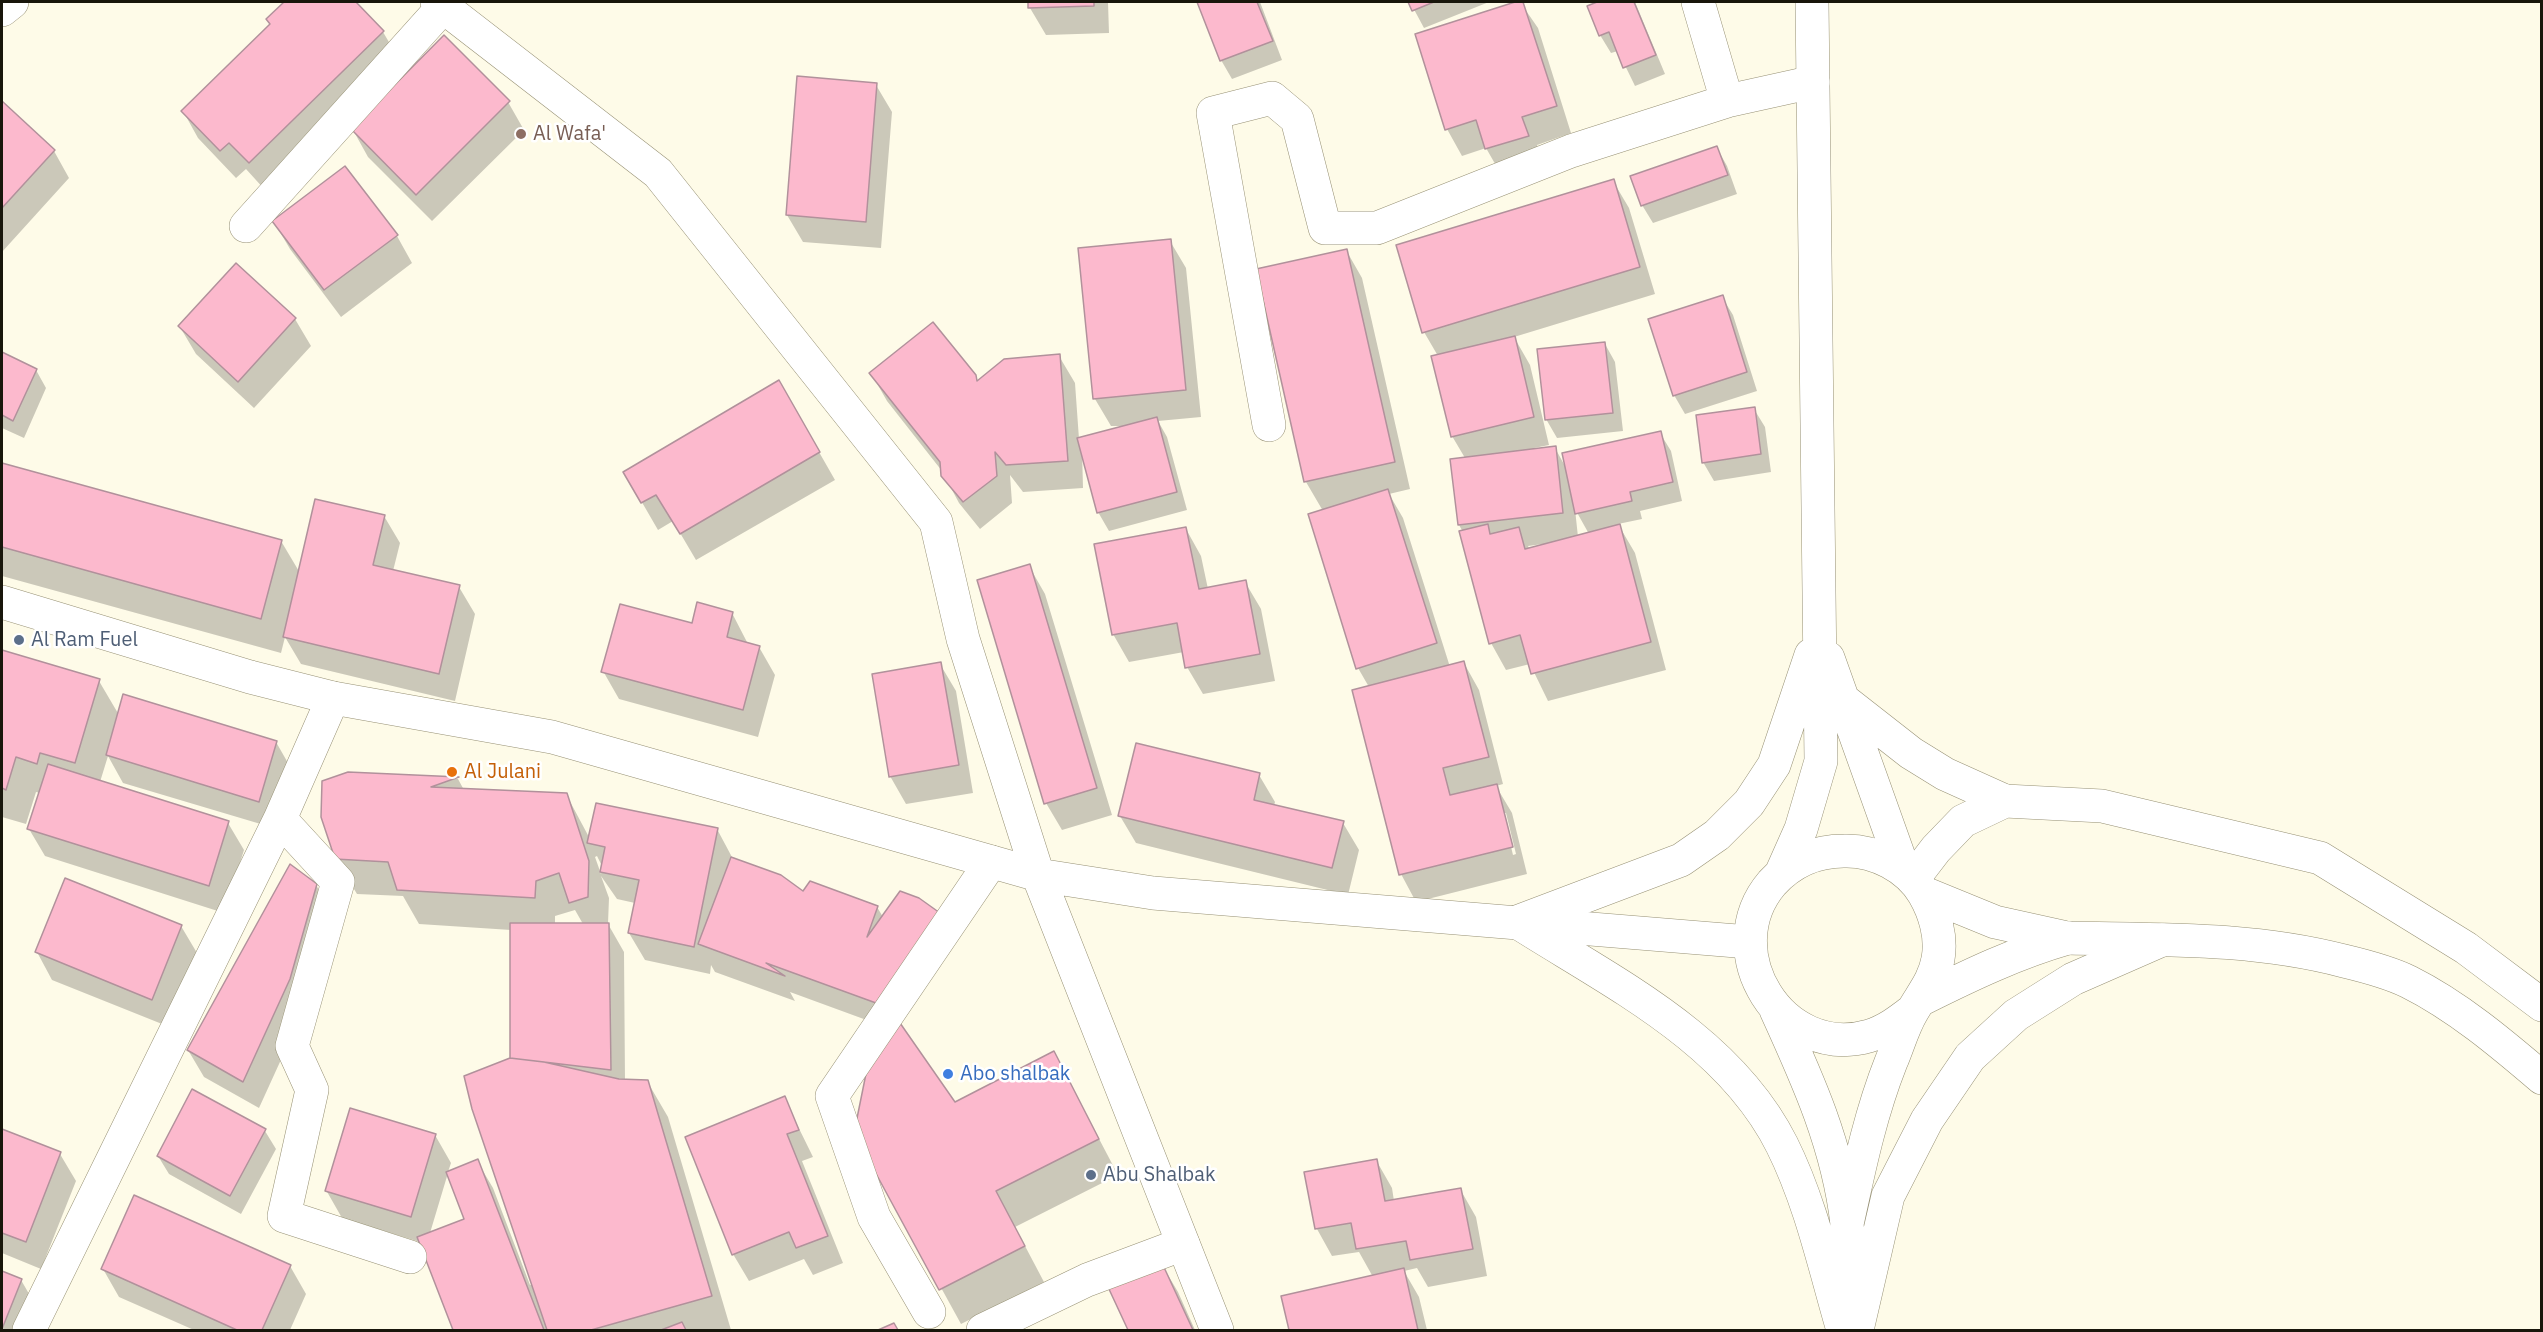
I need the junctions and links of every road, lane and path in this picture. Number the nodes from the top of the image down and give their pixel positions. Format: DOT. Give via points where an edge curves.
graph roads {
  1 [pos="12,2"];
  2 [pos="1698,2"];
  3 [pos="1812,2"];
  4 [pos="440,4"];
  5 [pos="2,10"];
  6 [pos="1813,82"];
  7 [pos="1727,101"];
  8 [pos="246,226"];
  9 [pos="1269,425"];
  10 [pos="2,602"];
  11 [pos="1819,630"];
  12 [pos="333,698"];
  13 [pos="1842,699"];
  14 [pos="2005,801"];
  15 [pos="280,819"];
  16 [pos="991,862"];
  17 [pos="1781,873"];
  18 [pos="1038,875"];
  19 [pos="1913,881"];
  20 [pos="1517,922"];
  21 [pos="2068,938"];
  22 [pos="2162,940"];
  23 [pos="1749,942"];
  24 [pos="1917,1005"];
  25 [pos="2541,1005"];
  26 [pos="1776,1010"];
  27 [pos="2541,1078"];
  28 [pos="1847,1224"];
  29 [pos="1183,1244"];
  30 [pos="410,1257"];
  31 [pos="929,1312"];
  32 [pos="29,1330"];
  33 [pos="983,1330"];
  34 [pos="1217,1330"];
  35 [pos="1843,1330"];
  36 [pos="1850,1330"];
  37 [pos="1857,1330"];
  1 -- 5 [label="main road"];
  2 -- 7 [label="main road"];
  3 -- 6 [label="main road"];
  4 -- 8 [label="main road"];
  4 -- 18 [label="main road" via="658,173 936,522 963,639"];
  6 -- 7 [label="main road"];
  6 -- 11 [label="main road"];
  7 -- 9 [label="main road" via="1571,151 1377,228 1325,228 1297,119 1272,98 1213,113"];
  10 -- 12 [label="main road"];
  11 -- 13 [label="main road"];
  11 -- 17 [label="main road" via="1821,761 1801,829"];
  11 -- 20 [label="main road" via="1774,765 1749,803 1717,835 1681,860"];
  12 -- 15 [label="main road"];
  12 -- 16 [label="main road" via="552,737"];
  13 -- 14 [label="main road" via="1911,753 1945,774"];
  13 -- 19 [label="main road"];
  14 -- 19 [label="main road" via="1963,821"];
  14 -- 25 [label="main road" via="2102,806 2320,858 2466,948"];
  15 -- 30 [label="main road" via="338,882 292,1046 312,1090 284,1216"];
  15 -- 32 [label="main road"];
  16 -- 18 [label="main road"];
  16 -- 31 [label="main road" via="832,1096 874,1217"];
  17 -- 19 [label="main road" via="1803,859 1829,851 1855,850 1881,857"];
  17 -- 23 [label="main road" via="1760,901"];
  18 -- 20 [label="main road" via="1153,893"];
  18 -- 29 [label="main road"];
  19 -- 21 [label="main road" via="1995,922"];
  19 -- 24 [label="main road" via="1934,913 1938,936 1938,958 1932,979"];
  20 -- 23 [label="main road"];
  20 -- 35 [label="main road" via="1676,1024 1719,1061 1752,1098 1782,1144 1809,1211"];
  21 -- 22 [label="main road"];
  21 -- 24 [label="main road" via="1989,965"];
  22 -- 27 [label="main road" via="2230,941 2297,949 2409,982 2482,1028"];
  22 -- 37 [label="main road" via="2073,979 2016,1015 1970,1057 1927,1120 1888,1196"];
  23 -- 26 [label="main road" via="1755,975"];
  24 -- 26 [label="main road" via="1892,1026 1869,1036 1844,1040 1819,1036 1795,1026"];
  24 -- 28 [label="main road" via="1870,1117"];
  26 -- 28 [label="main road" via="1817,1101"];
  28 -- 36 [label="main road"];
  29 -- 33 [label="main road" via="1087,1280"];
  29 -- 34 [label="main road"];
}
